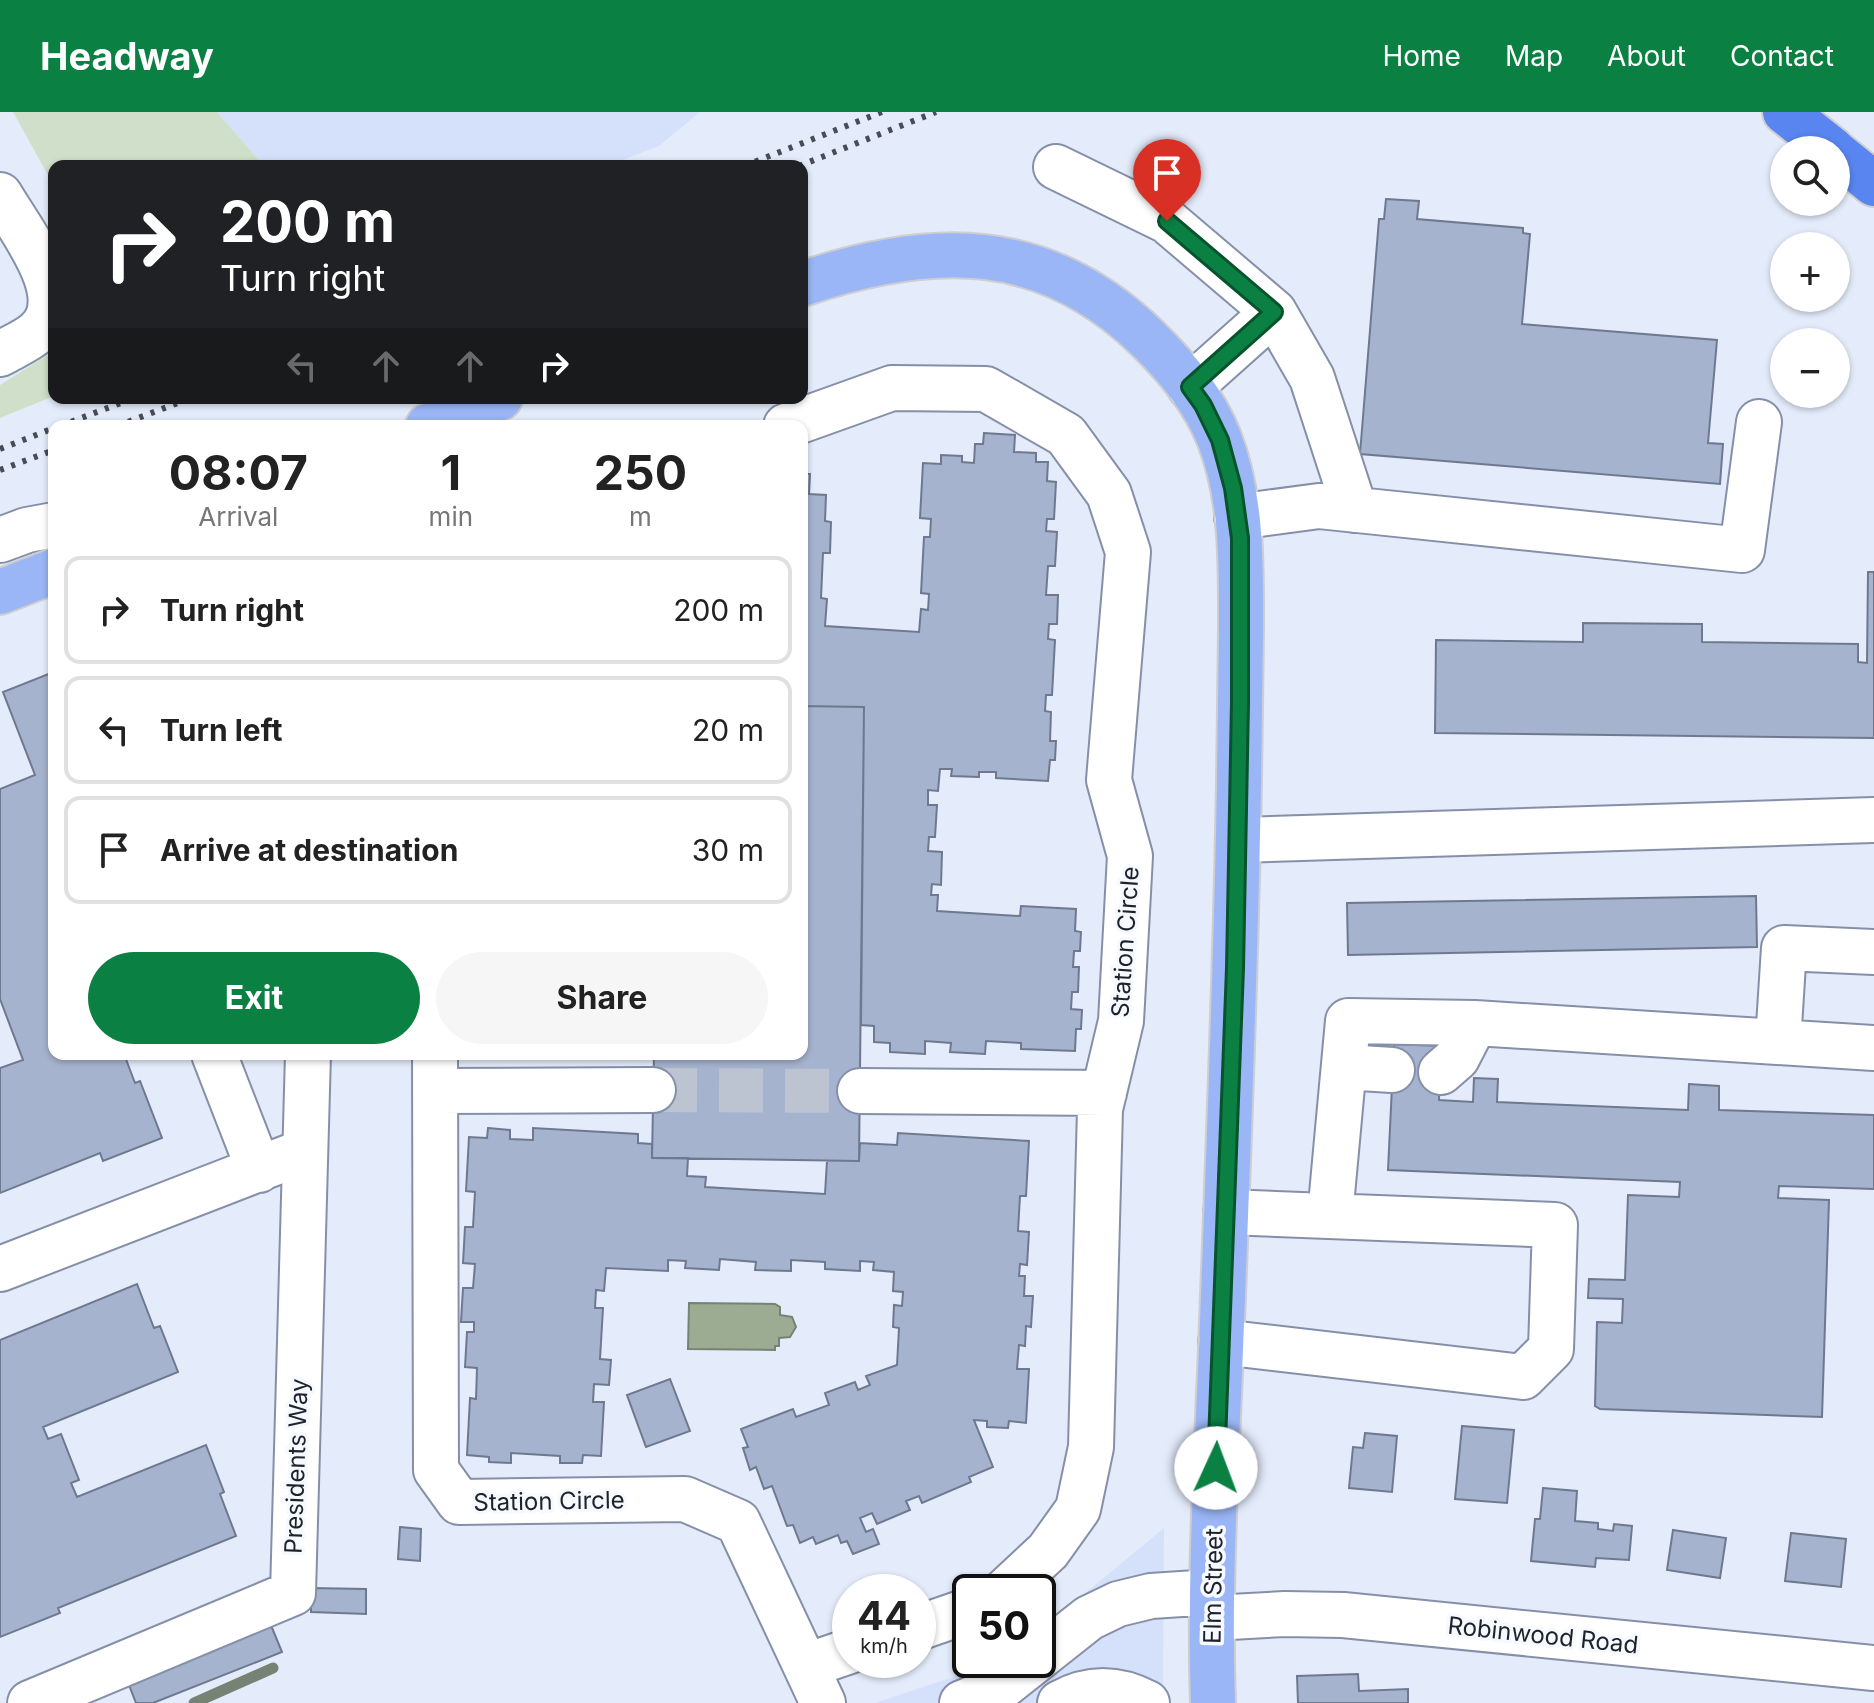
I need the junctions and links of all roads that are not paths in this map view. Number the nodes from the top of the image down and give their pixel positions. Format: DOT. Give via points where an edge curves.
graph roads {
  1 [pos="1785,112"];
  2 [pos="1815,136"];
  3 [pos="1850,164"];
  4 [pos="1056,167"];
  5 [pos="1874,184"];
  6 [pos="0,195"];
  7 [pos="48,278"];
  8 [pos="808,282"];
  9 [pos="1274,312"];
  10 [pos="48,318"];
  11 [pos="0,354"];
  12 [pos="1187,383"];
  13 [pos="485,404"];
  14 [pos="443,420"];
  15 [pos="803,420"];
  16 [pos="1759,422"];
  17 [pos="1355,510"];
  18 [pos="1237,517"];
  19 [pos="48,526"];
  20 [pos="0,540"];
  21 [pos="48,573"];
  22 [pos="0,592"];
  23 [pos="1874,820"];
  24 [pos="1238,840"];
  25 [pos="1874,952"];
  26 [pos="1475,1023"];
  27 [pos="1778,1042"];
  28 [pos="1874,1048"];
  29 [pos="216,1060"];
  30 [pos="308,1060"];
  31 [pos="1344,1067"];
  32 [pos="1392,1070"];
  33 [pos="435,1072"];
  34 [pos="1441,1072"];
  35 [pos="653,1090"];
  36 [pos="860,1091"];
  37 [pos="1104,1093"];
  38 [pos="305,1151"];
  39 [pos="259,1170"];
  40 [pos="1226,1212"];
  41 [pos="1330,1216"];
  42 [pos="0,1269"];
  43 [pos="1221,1342"];
  44 [pos="1023,1574"];
  45 [pos="1212,1605"];
  46 [pos="832,1668"];
  47 [pos="1874,1668"];
  48 [pos="815,1685"];
  49 [pos="30,1703"];
  50 [pos="962,1703"];
  51 [pos="1060,1703"];
  52 [pos="1147,1703"];
  53 [pos="1213,1703"];
  1 -- 2 [label="highway"];
  3 -- 5 [label="highway"];
  4 -- 9 [label="street" via="1167,221"];
  6 -- 7 [label="street"];
  8 -- 12 [label="main road, Elm Street" via="927,254 1021,263 1096,294"];
  9 -- 12 [label="street"];
  9 -- 17 [label="street" via="1312,378"];
  10 -- 11 [label="street" via="39,331"];
  12 -- 18 [label="main road, Elm Street" via="1220,440"];
  13 -- 14 [label="main road"];
  15 -- 37 [label="street, Station Circle" via="892,388 986,389 1066,435 1109,494 1128,552 1109,780 1130,856 1121,1021"];
  16 -- 17 [label="street" via="1742,550"];
  17 -- 18 [label="street" via="1319,506"];
  18 -- 24 [label="main road, Elm Street"];
  19 -- 20 [label="street"];
  21 -- 22 [label="main road"];
  23 -- 24 [label="street"];
  24 -- 40 [label="main road, Elm Street"];
  25 -- 27 [label="street" via="1784,948"];
  26 -- 27 [label="street"];
  26 -- 31 [label="street" via="1348,1021"];
  26 -- 34 [label="street" via="1457,1058"];
  27 -- 28 [label="street"];
  29 -- 39 [label="street"];
  30 -- 38 [label="street, Presidents Way"];
  31 -- 32 [label="street"];
  31 -- 41 [label="street"];
  33 -- 35 [label="street"];
  33 -- 48 [label="street, Station Circle" via="436,1470 459,1502 685,1499 738,1522"];
  36 -- 37 [label="street"];
  37 -- 44 [label="street, Station Circle" via="1091,1447 1078,1509 1048,1551"];
  38 -- 39 [label="street"];
  38 -- 49 [label="street, Presidents Way" via="293,1593"];
  39 -- 42 [label="street"];
  40 -- 41 [label="street"];
  40 -- 43 [label="main road, Elm Street"];
  41 -- 43 [label="street" via="1555,1225 1551,1349 1523,1377"];
  43 -- 45 [label="main road, Elm Street"];
  45 -- 47 [label="street, Robinwood Road"];
  45 -- 50 [label="street, Robinwood Road" via="1151,1596 1118,1604 1089,1618 1003,1686"];
  45 -- 53 [label="main road, Elm Street"];
  46 -- 48 [label="street, Station Circle"];
  51 -- 52 [label="street" via="1092,1690"];
}
